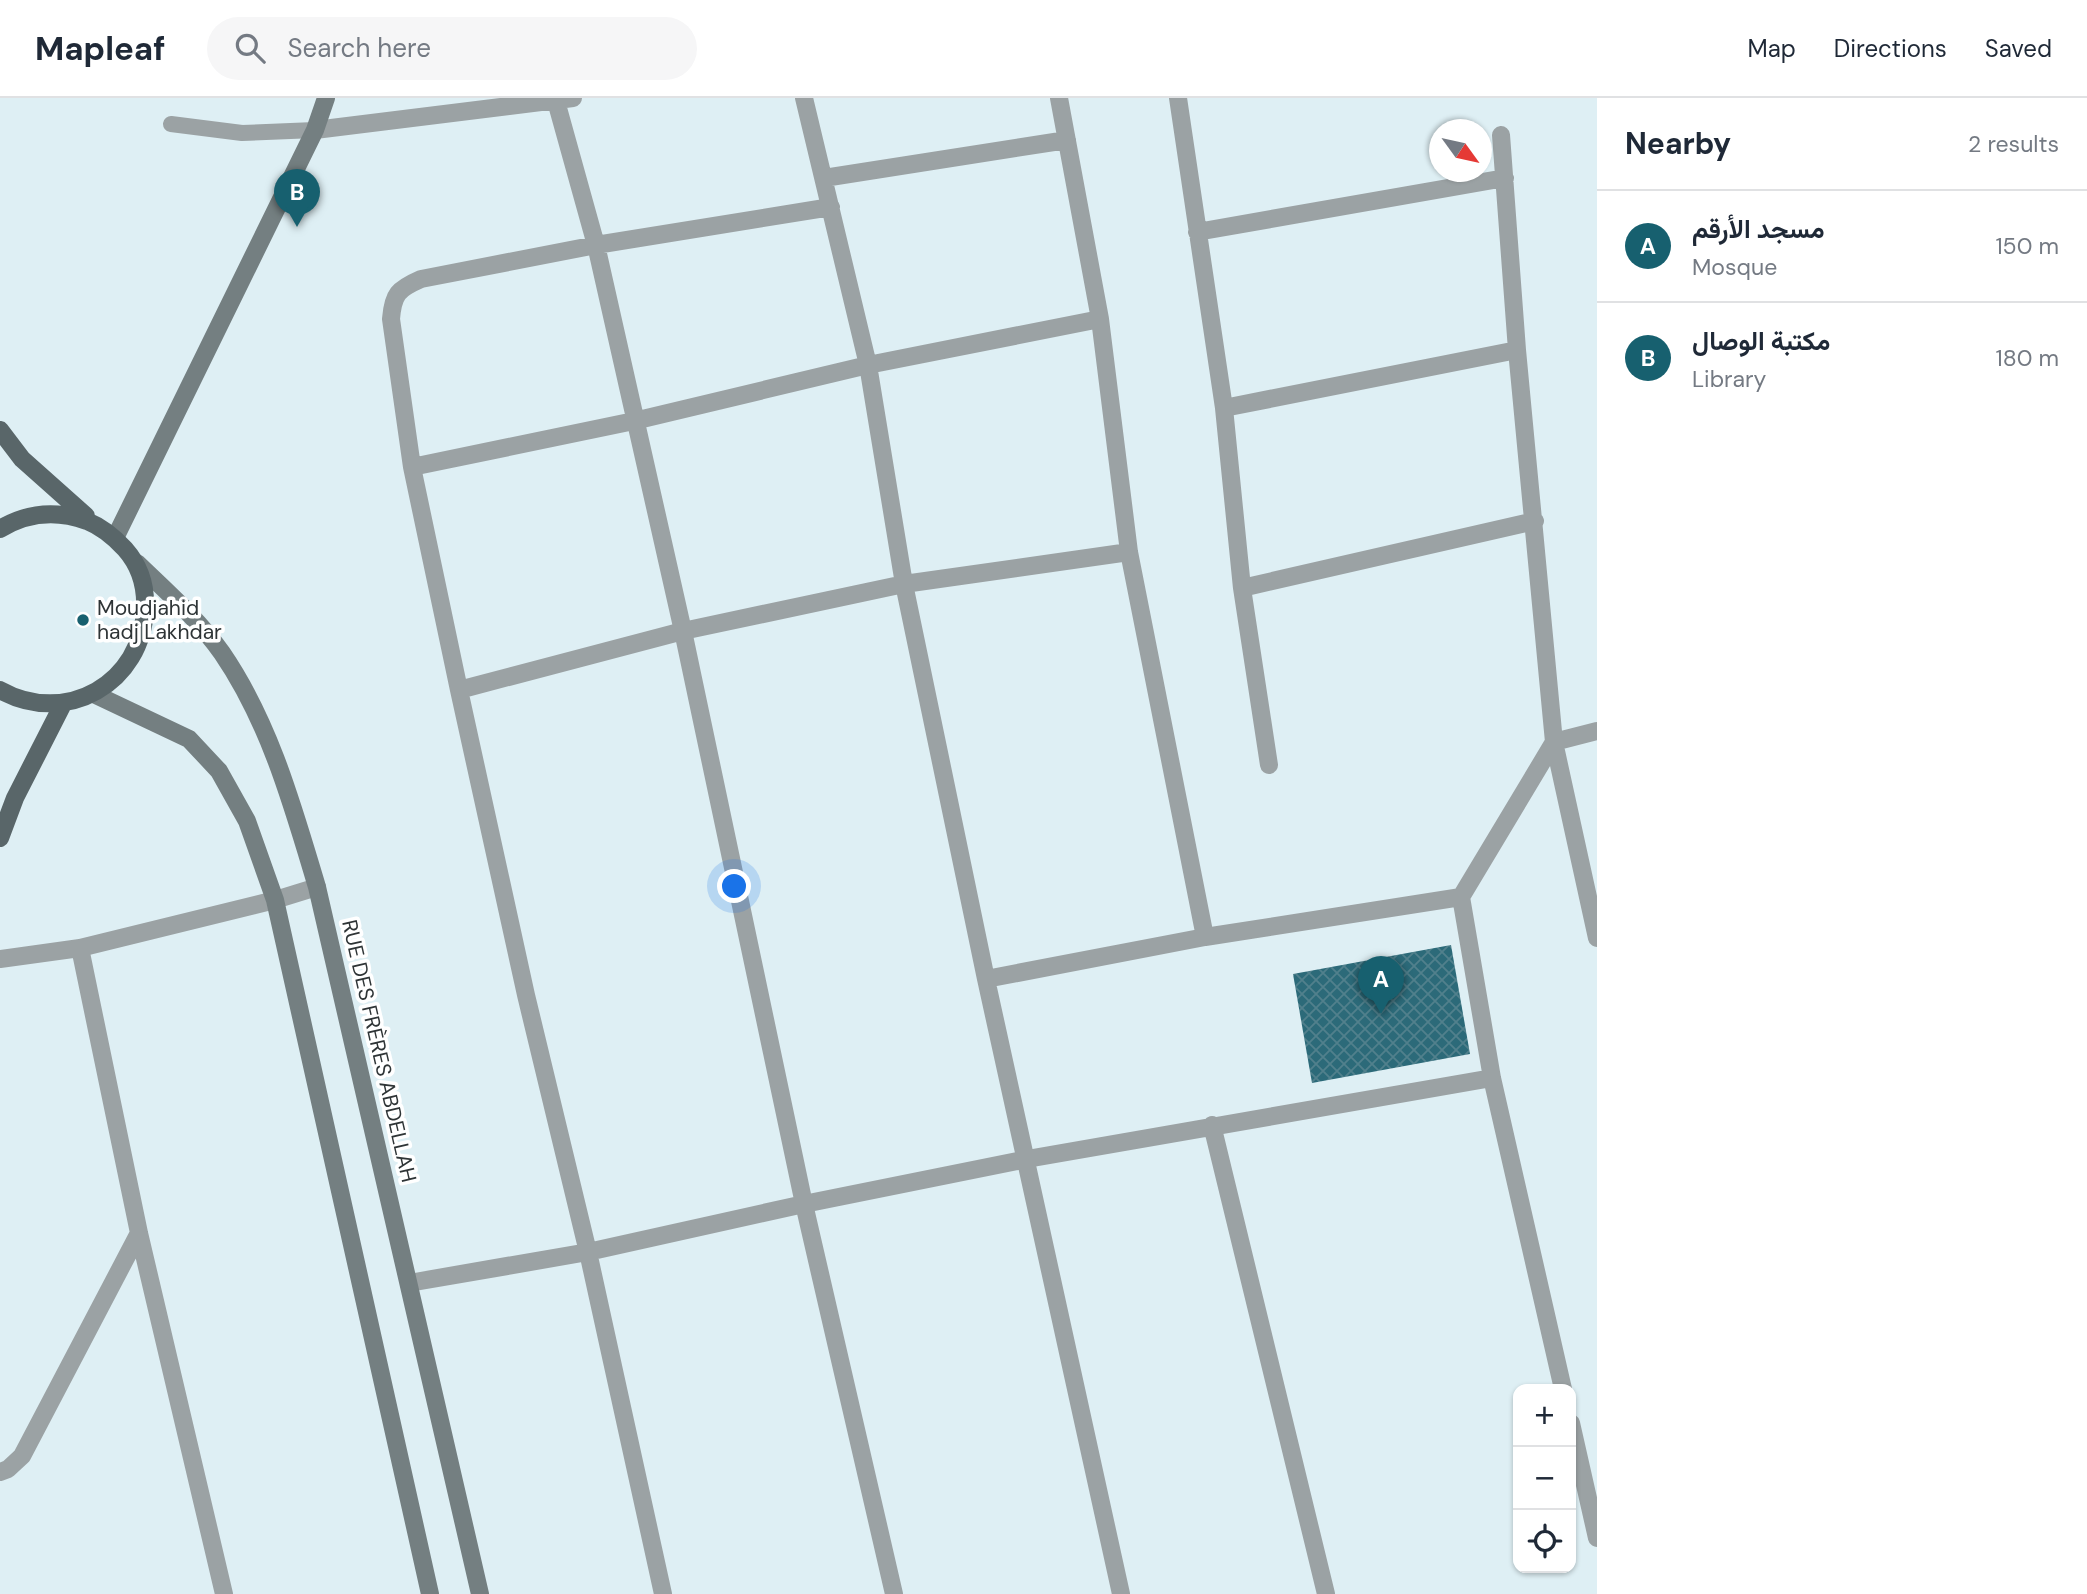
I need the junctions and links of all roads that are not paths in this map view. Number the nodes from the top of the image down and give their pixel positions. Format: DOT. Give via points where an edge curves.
graph roads {
  1 [pos="326,98"];
  2 [pos="804,98"];
  3 [pos="1059,98"];
  4 [pos="1178,98"];
  5 [pos="564,100"];
  6 [pos="171,124"];
  7 [pos="315,130"];
  8 [pos="1501,135"];
  9 [pos="1067,140"];
  10 [pos="824,178"];
  11 [pos="1505,178"];
  12 [pos="831,207"];
  13 [pos="1197,232"];
  14 [pos="596,244"];
  15 [pos="1100,319"];
  16 [pos="1517,350"];
  17 [pos="868,365"];
  18 [pos="1224,408"];
  19 [pos="635,421"];
  20 [pos="0,430"];
  21 [pos="412,467"];
  22 [pos="1535,521"];
  23 [pos="97,525"];
  24 [pos="0,529"];
  25 [pos="115,538"];
  26 [pos="1129,552"];
  27 [pos="137,563"];
  28 [pos="904,584"];
  29 [pos="1242,588"];
  30 [pos="683,631"];
  31 [pos="0,690"];
  32 [pos="459,690"];
  33 [pos="94,694"];
  34 [pos="63,704"];
  35 [pos="1597,731"];
  36 [pos="1554,741"];
  37 [pos="1269,765"];
  38 [pos="0,838"];
  39 [pos="317,887"];
  40 [pos="1461,897"];
  41 [pos="275,900"];
  42 [pos="1205,937"];
  43 [pos="1597,938"];
  44 [pos="80,948"];
  45 [pos="0,960"];
  46 [pos="986,979"];
  47 [pos="1492,1078"];
  48 [pos="1212,1125"];
  49 [pos="1027,1159"];
  50 [pos="804,1204"];
  51 [pos="139,1233"];
  52 [pos="588,1252"];
  53 [pos="409,1283"];
  54 [pos="1562,1384"];
  55 [pos="1576,1445"];
  56 [pos="0,1472"];
  57 [pos="1597,1538"];
  58 [pos="224,1594"];
  59 [pos="430,1594"];
  60 [pos="480,1594"];
  61 [pos="663,1594"];
  62 [pos="894,1594"];
  63 [pos="1121,1594"];
  64 [pos="1326,1594"];
  1 -- 7 [label="main road"];
  2 -- 10 [label="street"];
  3 -- 9 [label="street"];
  4 -- 13 [label="street"];
  5 -- 7 [label="street"];
  5 -- 14 [label="street"];
  6 -- 7 [label="lane" via="243,133"];
  7 -- 25 [label="main road"];
  8 -- 11 [label="street"];
  9 -- 10 [label="street"];
  9 -- 15 [label="street"];
  10 -- 12 [label="street"];
  11 -- 13 [label="street"];
  11 -- 16 [label="street"];
  12 -- 14 [label="street"];
  12 -- 17 [label="street"];
  13 -- 18 [label="street"];
  14 -- 19 [label="street"];
  14 -- 21 [label="street" via="421,279 402,288 393,302 391,319"];
  15 -- 17 [label="street"];
  15 -- 26 [label="street"];
  16 -- 18 [label="street"];
  16 -- 22 [label="street"];
  17 -- 19 [label="street"];
  17 -- 28 [label="street"];
  18 -- 29 [label="street"];
  19 -- 21 [label="street"];
  19 -- 30 [label="street"];
  20 -- 23 [label="main road" via="22,459"];
  21 -- 32 [label="street"];
  22 -- 29 [label="street"];
  22 -- 36 [label="street"];
  23 -- 24 [label="main road" via="71,515 43,513"];
  23 -- 25 [label="main road"];
  25 -- 27 [label="main road"];
  26 -- 28 [label="street"];
  26 -- 42 [label="street"];
  27 -- 33 [label="main road" via="145,595 144,625 135,653 118,676"];
  27 -- 39 [label="main road, RUE DES FRÈRES ABDELLAH" via="196,620 251,699 290,797"];
  28 -- 30 [label="street"];
  28 -- 46 [label="street"];
  29 -- 37 [label="street"];
  30 -- 32 [label="street"];
  30 -- 50 [label="street"];
  31 -- 34 [label="main road" via="31,703"];
  32 -- 52 [label="street"];
  33 -- 34 [label="main road"];
  33 -- 41 [label="main road" via="188,739 219,771 247,821"];
  34 -- 38 [label="main road"];
  35 -- 36 [label="street"];
  36 -- 40 [label="street"];
  36 -- 43 [label="street"];
  39 -- 41 [label="street"];
  39 -- 53 [label="main road, RUE DES FRÈRES ABDELLAH"];
  40 -- 42 [label="street"];
  40 -- 47 [label="street"];
  41 -- 44 [label="street"];
  41 -- 59 [label="main road"];
  42 -- 46 [label="street"];
  44 -- 45 [label="street"];
  44 -- 51 [label="street"];
  46 -- 49 [label="street"];
  47 -- 48 [label="street"];
  47 -- 54 [label="street"];
  48 -- 49 [label="street"];
  48 -- 64 [label="street"];
  49 -- 50 [label="street"];
  49 -- 63 [label="street"];
  50 -- 52 [label="street"];
  50 -- 62 [label="street"];
  51 -- 56 [label="street" via="22,1456"];
  51 -- 58 [label="street"];
  52 -- 53 [label="street"];
  52 -- 61 [label="street"];
  53 -- 60 [label="main road, RUE DES FRÈRES ABDELLAH"];
  55 -- 57 [label="street"];
}
